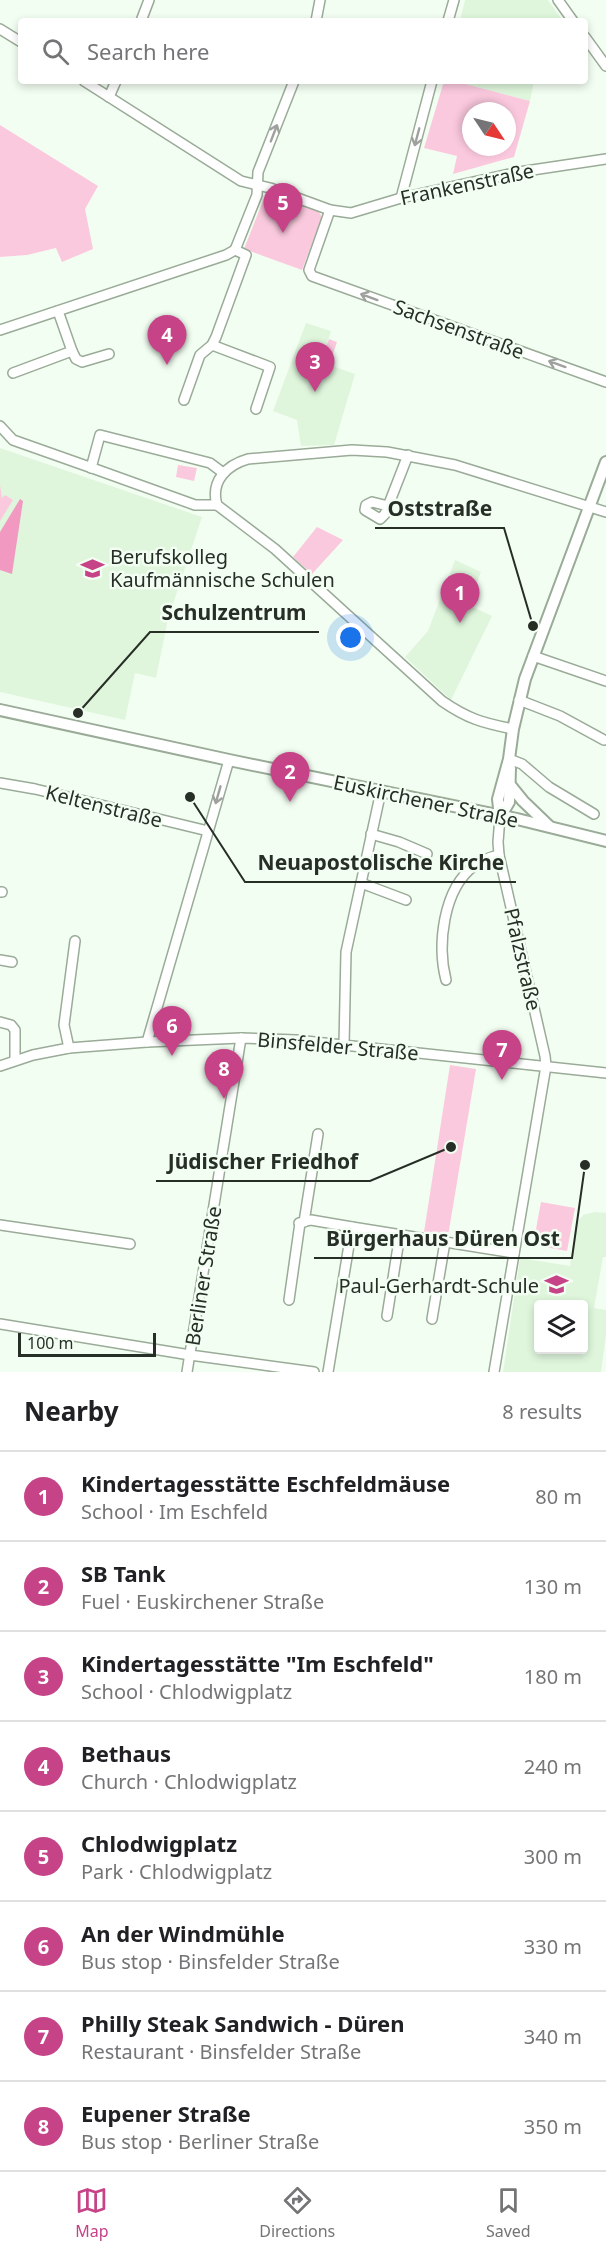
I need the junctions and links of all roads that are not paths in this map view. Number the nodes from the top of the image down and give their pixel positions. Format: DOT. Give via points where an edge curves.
graph roads {
  1 [pos="149,0"];
  2 [pos="320,0"];
  3 [pos="454,0"];
  4 [pos="558,0"];
  5 [pos="142,18"];
  6 [pos="317,18"];
  7 [pos="449,18"];
  8 [pos="571,18"];
  9 [pos="0,29"];
  10 [pos="18,40"];
  11 [pos="588,41"];
  12 [pos="606,66"];
  13 [pos="89,84"];
  14 [pos="115,84"];
  15 [pos="293,84"];
  16 [pos="431,84"];
  17 [pos="109,97"];
  18 [pos="606,159"];
  19 [pos="258,186"];
  20 [pos="401,198"];
  21 [pos="330,210"];
  22 [pos="235,250"];
  23 [pos="58,311"];
  24 [pos="0,330"];
  25 [pos="212,345"];
  26 [pos="72,351"];
  27 [pos="109,354"];
  28 [pos="13,373"];
  29 [pos="606,382"];
  30 [pos="184,400"];
  31 [pos="256,409"];
  32 [pos="0,426"];
  33 [pos="408,455"];
  34 [pos="606,462"];
  35 [pos="92,468"];
  36 [pos="222,472"];
  37 [pos="217,505"];
  38 [pos="388,506"];
  39 [pos="590,506"];
  40 [pos="606,512"];
  41 [pos="533,656"];
  42 [pos="606,681"];
  43 [pos="519,700"];
  44 [pos="0,710"];
  45 [pos="513,729"];
  46 [pos="604,740"];
  47 [pos="509,759"];
  48 [pos="229,760"];
  49 [pos="0,783"];
  50 [pos="510,785"];
  51 [pos="381,791"];
  52 [pos="594,814"];
  53 [pos="500,817"];
  54 [pos="551,828"];
  55 [pos="208,831"];
  56 [pos="371,834"];
  57 [pos="606,841"];
  58 [pos="427,854"];
  59 [pos="499,855"];
  60 [pos="361,883"];
  61 [pos="406,900"];
  62 [pos="75,941"];
  63 [pos="0,960"];
  64 [pos="12,962"];
  65 [pos="446,980"];
  66 [pos="0,1022"];
  67 [pos="241,1038"];
  68 [pos="147,1042"];
  69 [pos="344,1045"];
  70 [pos="69,1048"];
  71 [pos="15,1060"];
  72 [pos="0,1066"];
  73 [pos="546,1066"];
  74 [pos="606,1073"];
  75 [pos="318,1134"];
  76 [pos="299,1223"];
  77 [pos="0,1225"];
  78 [pos="352,1227"];
  79 [pos="400,1234"];
  80 [pos="445,1242"];
  81 [pos="130,1244"];
  82 [pos="514,1253"];
  83 [pos="289,1300"];
  84 [pos="387,1316"];
  85 [pos="432,1319"];
  86 [pos="0,1324"];
  87 [pos="190,1355"];
  88 [pos="187,1372"];
  89 [pos="314,1372"];
  90 [pos="328,1372"];
  91 [pos="494,1372"];
  1 -- 5 [label="street"];
  2 -- 6 [label="street"];
  3 -- 7 [label="street"];
  4 -- 8 [label="street"];
  9 -- 10 [label="street"];
  11 -- 12 [label="street"];
  13 -- 17 [label="street, Frankenstraße"];
  14 -- 17 [label="street"];
  19 -- 15 [label="street, one-way" via="258,172"];
  16 -- 20 [label="street, one-way"];
  17 -- 19 [label="street, Frankenstraße" via="231,175"];
  18 -- 20 [label="street, Frankenstraße" via="519,172"];
  19 -- 21 [label="street, Frankenstraße"];
  19 -- 22 [label="street"];
  20 -- 21 [label="street, Frankenstraße" via="351,213"];
  29 -- 21 [label="street, Sachsenstraße, one-way" via="312,276 309,270"];
  22 -- 23 [label="street"];
  22 -- 25 [label="street" via="246,255"];
  23 -- 24 [label="street"];
  23 -- 26 [label="street"];
  25 -- 30 [label="street" via="200,354"];
  25 -- 31 [label="street" via="270,367"];
  26 -- 27 [label="street" via="82,362"];
  26 -- 28 [label="street"];
  32 -- 35 [label="street" via="13,440"];
  33 -- 36 [label="street" via="352,450 265,457 238,462"];
  33 -- 38 [label="street"];
  33 -- 39 [label="street" via="455,465"];
  34 -- 39 [label="street"];
  35 -- 36 [label="street" via="100,435 210,463"];
  35 -- 37 [label="street" via="195,505"];
  36 -- 37 [label="street"];
  37 -- 45 [label="street" via="263,539 442,701 479,722"];
  39 -- 40 [label="street"];
  39 -- 41 [label="street"];
  41 -- 42 [label="street"];
  41 -- 43 [label="street"];
  43 -- 45 [label="street"];
  43 -- 46 [label="street"];
  44 -- 48 [label="street, Euskirchener Straße"];
  45 -- 47 [label="street"];
  47 -- 50 [label="street"];
  47 -- 52 [label="street"];
  47 -- 53 [label="street" via="498,799"];
  48 -- 51 [label="street, Euskirchener Straße"];
  48 -- 55 [label="street, one-way"];
  49 -- 55 [label="street, Keltenstraße"];
  50 -- 53 [label="street" via="509,802"];
  50 -- 54 [label="street"];
  51 -- 53 [label="street, Euskirchener Straße"];
  51 -- 56 [label="street"];
  53 -- 54 [label="street, Euskirchener Straße"];
  53 -- 59 [label="street, Pfalzstraße"];
  54 -- 57 [label="street, Euskirchener Straße"];
  55 -- 68 [label="street"];
  56 -- 58 [label="street"];
  56 -- 60 [label="street"];
  59 -- 65 [label="street" via="472,867 453,893 442,954"];
  59 -- 73 [label="street, Pfalzstraße"];
  60 -- 61 [label="street"];
  60 -- 69 [label="street" via="346,952"];
  62 -- 70 [label="street" via="64,1016"];
  63 -- 64 [label="street"];
  66 -- 71 [label="street" via="15,1030"];
  67 -- 68 [label="street, Binsfelder Straße"];
  67 -- 69 [label="street, Binsfelder Straße"];
  67 -- 87 [label="street, Berliner Straße"];
  68 -- 70 [label="street, Binsfelder Straße"];
  69 -- 73 [label="street, Binsfelder Straße"];
  70 -- 71 [label="street, Binsfelder Straße"];
  71 -- 72 [label="street, Binsfelder Straße"];
  73 -- 74 [label="street, Binsfelder Straße"];
  73 -- 82 [label="street"];
  75 -- 76 [label="street"];
  76 -- 78 [label="street" via="311,1220"];
  76 -- 83 [label="street"];
  77 -- 81 [label="street"];
  78 -- 79 [label="street"];
  78 -- 90 [label="street"];
  79 -- 80 [label="street"];
  79 -- 84 [label="street"];
  80 -- 82 [label="street"];
  80 -- 85 [label="street"];
  82 -- 91 [label="street"];
  86 -- 87 [label="street"];
  87 -- 88 [label="street, Berliner Straße"];
  87 -- 89 [label="street"];
}
